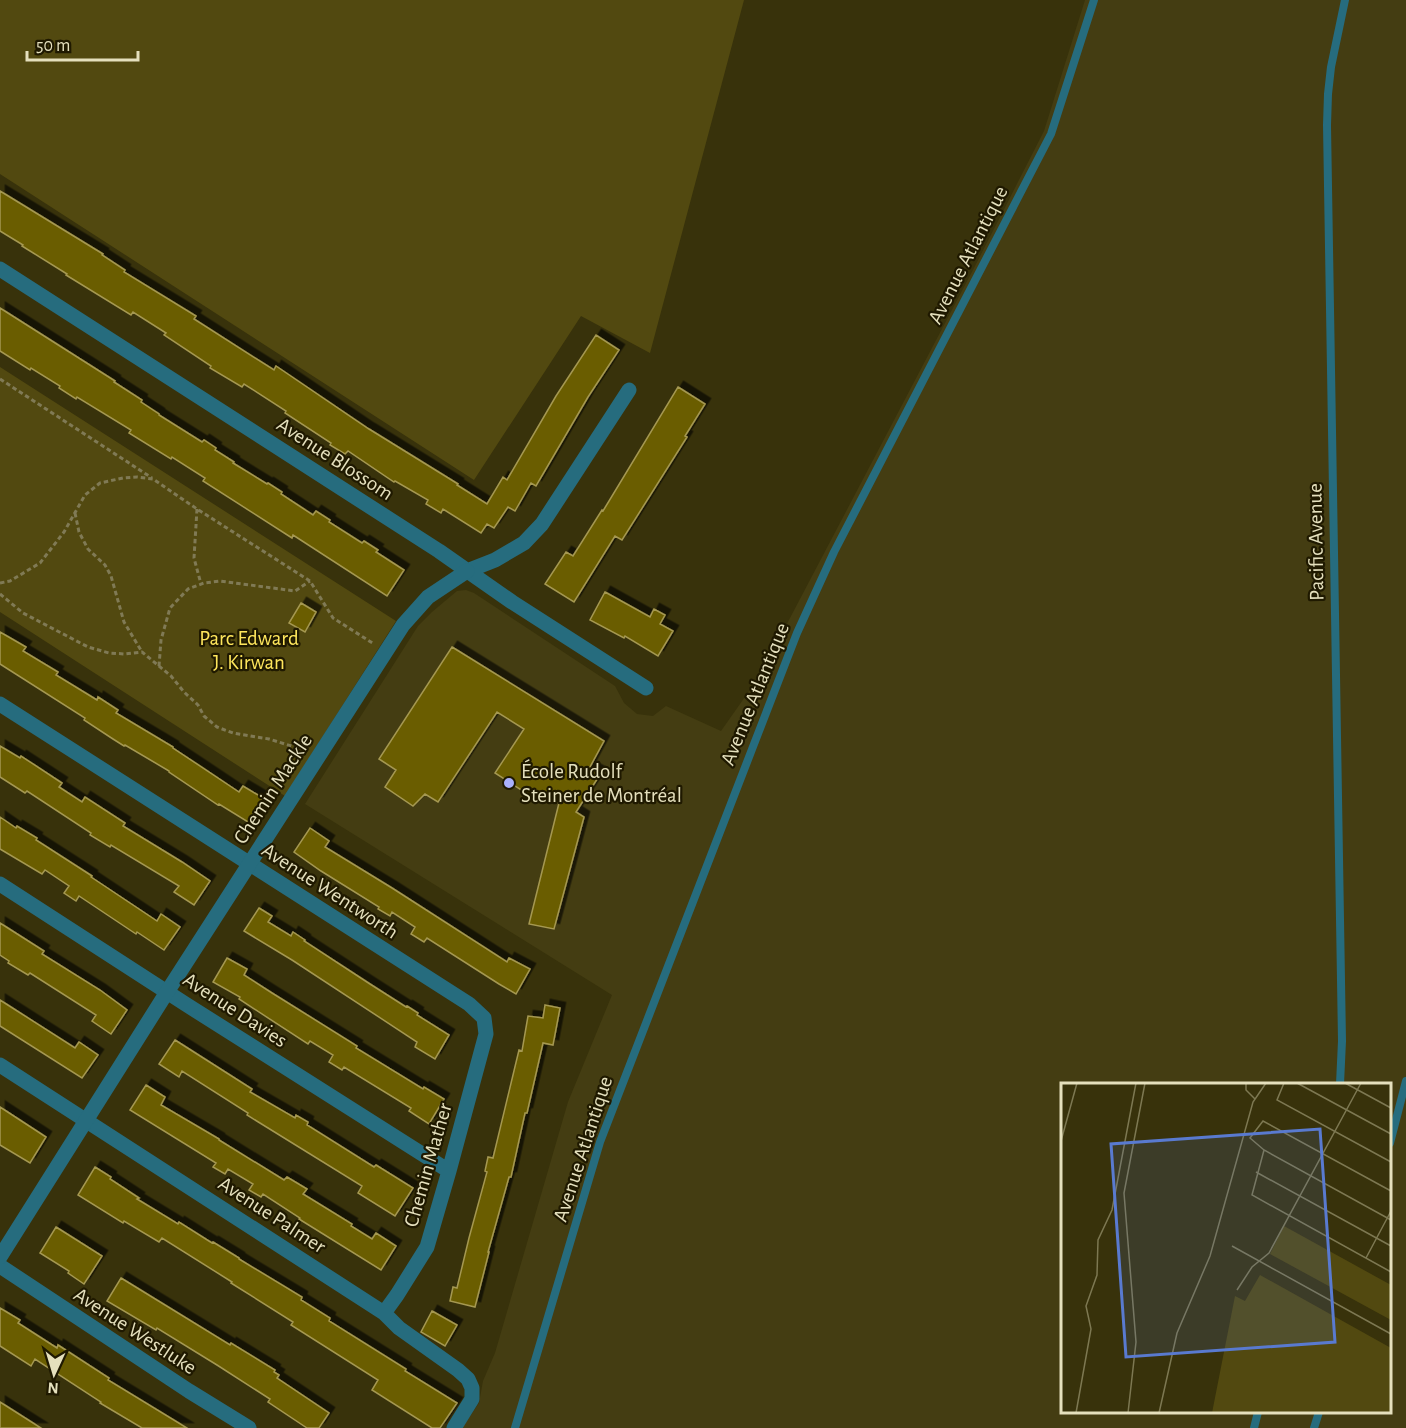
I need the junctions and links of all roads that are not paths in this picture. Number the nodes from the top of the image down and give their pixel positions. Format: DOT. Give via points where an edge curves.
graph roads {
  1 [pos="1094,0"];
  2 [pos="1344,0"];
  3 [pos="0,268"];
  4 [pos="629,390"];
  5 [pos="467,571"];
  6 [pos="646,688"];
  7 [pos="0,704"];
  8 [pos="250,864"];
  9 [pos="0,884"];
  10 [pos="167,992"];
  11 [pos="484,1018"];
  12 [pos="0,1065"];
  13 [pos="1406,1081"];
  14 [pos="1340,1083"];
  15 [pos="87,1121"];
  16 [pos="1391,1136"];
  17 [pos="449,1171"];
  18 [pos="0,1257"];
  19 [pos="0,1266"];
  20 [pos="384,1313"];
  21 [pos="1258,1413"];
  22 [pos="1319,1413"];
  23 [pos="249,1428"];
  24 [pos="454,1428"];
  25 [pos="515,1428"];
  26 [pos="1254,1428"];
  27 [pos="1314,1428"];
  1 -- 25 [label="lane, Avenue Atlantique" via="1051,134 834,552 797,633 600,1142"];
  2 -- 14 [label="lane, Pacific Avenue" via="1331,68 1327,125"];
  3 -- 5 [label="street, Avenue Blossom"];
  4 -- 5 [label="street, Chemin Mackle" via="542,524 524,543"];
  5 -- 6 [label="street, Avenue Blossom"];
  5 -- 8 [label="street, Chemin Mackle" via="428,597 403,624"];
  7 -- 8 [label="street, Avenue Wentworth"];
  8 -- 10 [label="street, Chemin Mackle"];
  8 -- 11 [label="street, Avenue Wentworth" via="469,1004"];
  9 -- 10 [label="street, Avenue Davies"];
  10 -- 15 [label="street, Chemin Mackle"];
  10 -- 17 [label="street, Avenue Davies"];
  11 -- 17 [label="street, Chemin Mather" via="486,1034"];
  12 -- 15 [label="street, Avenue Palmer"];
  13 -- 16 [label="lane"];
  15 -- 18 [label="street, Chemin Mackle"];
  15 -- 20 [label="street, Avenue Palmer"];
  17 -- 20 [label="street, Chemin Mather" via="427,1247"];
  19 -- 23 [label="street, Avenue Westluke"];
  20 -- 24 [label="street, Avenue Palmer" via="468,1379 472,1399"];
  21 -- 26 [label="lane"];
  22 -- 27 [label="lane"];
}
